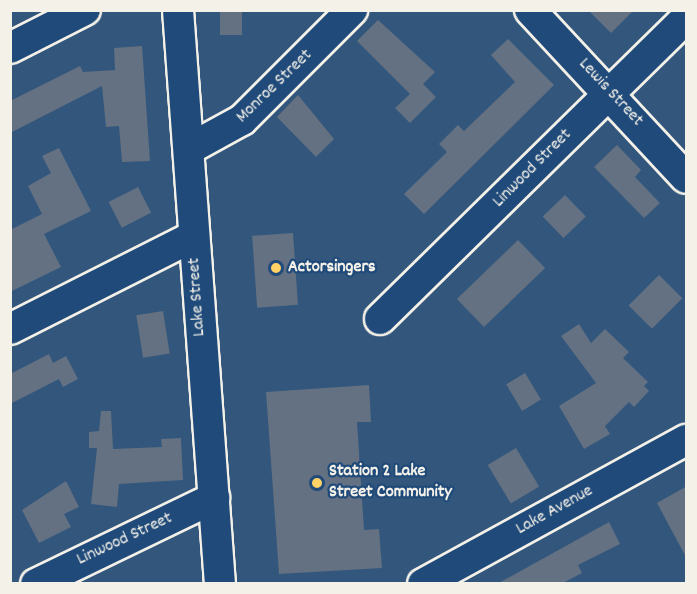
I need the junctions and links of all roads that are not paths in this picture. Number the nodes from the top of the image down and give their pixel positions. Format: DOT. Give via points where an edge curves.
graph roads {
  1 [pos="85,10"];
  2 [pos="178,10"];
  3 [pos="352,10"];
  4 [pos="531,10"];
  5 [pos="687,18"];
  6 [pos="10,48"];
  7 [pos="610,92"];
  8 [pos="189,149"];
  9 [pos="687,178"];
  10 [pos="194,236"];
  11 [pos="380,320"];
  12 [pos="10,328"];
  13 [pos="687,440"];
  14 [pos="214,498"];
  15 [pos="36,584"];
  16 [pos="220,584"];
  17 [pos="423,584"];
  1 -- 6 [label="street"];
  2 -- 8 [label="street, Lake Street"];
  3 -- 8 [label="street, Monroe Street" via="242,120 212,142"];
  4 -- 7 [label="street, Lewis Street"];
  5 -- 7 [label="street, Linwood Street"];
  7 -- 9 [label="street, Lewis Street"];
  7 -- 11 [label="street, Linwood Street"];
  8 -- 10 [label="street, Lake Street"];
  10 -- 12 [label="street"];
  10 -- 14 [label="street, Lake Street"];
  13 -- 17 [label="street, Lake Avenue"];
  14 -- 15 [label="street, Linwood Street"];
  14 -- 16 [label="street, Lake Street"];
}
